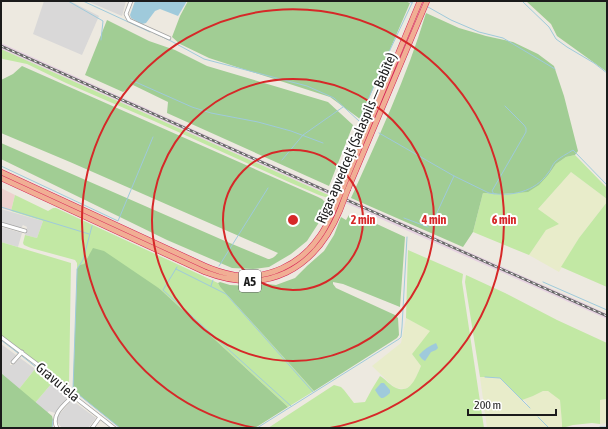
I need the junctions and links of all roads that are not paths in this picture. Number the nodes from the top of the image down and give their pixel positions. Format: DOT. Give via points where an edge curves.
graph roads {
  1 [pos="131,1"];
  2 [pos="419,1"];
  3 [pos="427,1"];
  4 [pos="169,38"];
  5 [pos="1,172"];
  6 [pos="1,178"];
  7 [pos="346,188"];
  8 [pos="337,209"];
  9 [pos="1,224"];
  10 [pos="25,231"];
  11 [pos="1,337"];
  12 [pos="22,352"];
  13 [pos="13,362"];
  14 [pos="73,396"];
  15 [pos="100,417"];
  16 [pos="58,428"];
  17 [pos="92,428"];
  18 [pos="114,428"];
  1 -- 4 [label="street" via="126,14 129,20"];
  2 -- 7 [label="highway, Rīgas apvedceļš (Salaspils — Babīte) / A5"];
  3 -- 7 [label="highway, Rīgas apvedceļš (Salaspils — Babīte) / A5"];
  5 -- 8 [label="highway, Rīgas apvedceļš (Salaspils — Babīte) / A5" via="205,266 235,275 266,274 293,262 308,251 319,238"];
  6 -- 8 [label="highway, Rīgas apvedceļš (Salaspils — Babīte) / A5" via="198,269 236,280 267,279 296,267 321,245 330,231"];
  7 -- 8 [label="highway, Rīgas apvedceļš (Salaspils — Babīte) / A5, bridge"];
  9 -- 10 [label="street"];
  11 -- 12 [label="street, Gravu iela"];
  12 -- 13 [label="street"];
  12 -- 14 [label="street, Gravu iela" via="66,386"];
  14 -- 15 [label="street, Gravu iela"];
  14 -- 16 [label="street" via="56,416 55,424"];
  15 -- 17 [label="street"];
  15 -- 18 [label="street, Gravu iela"];
}
